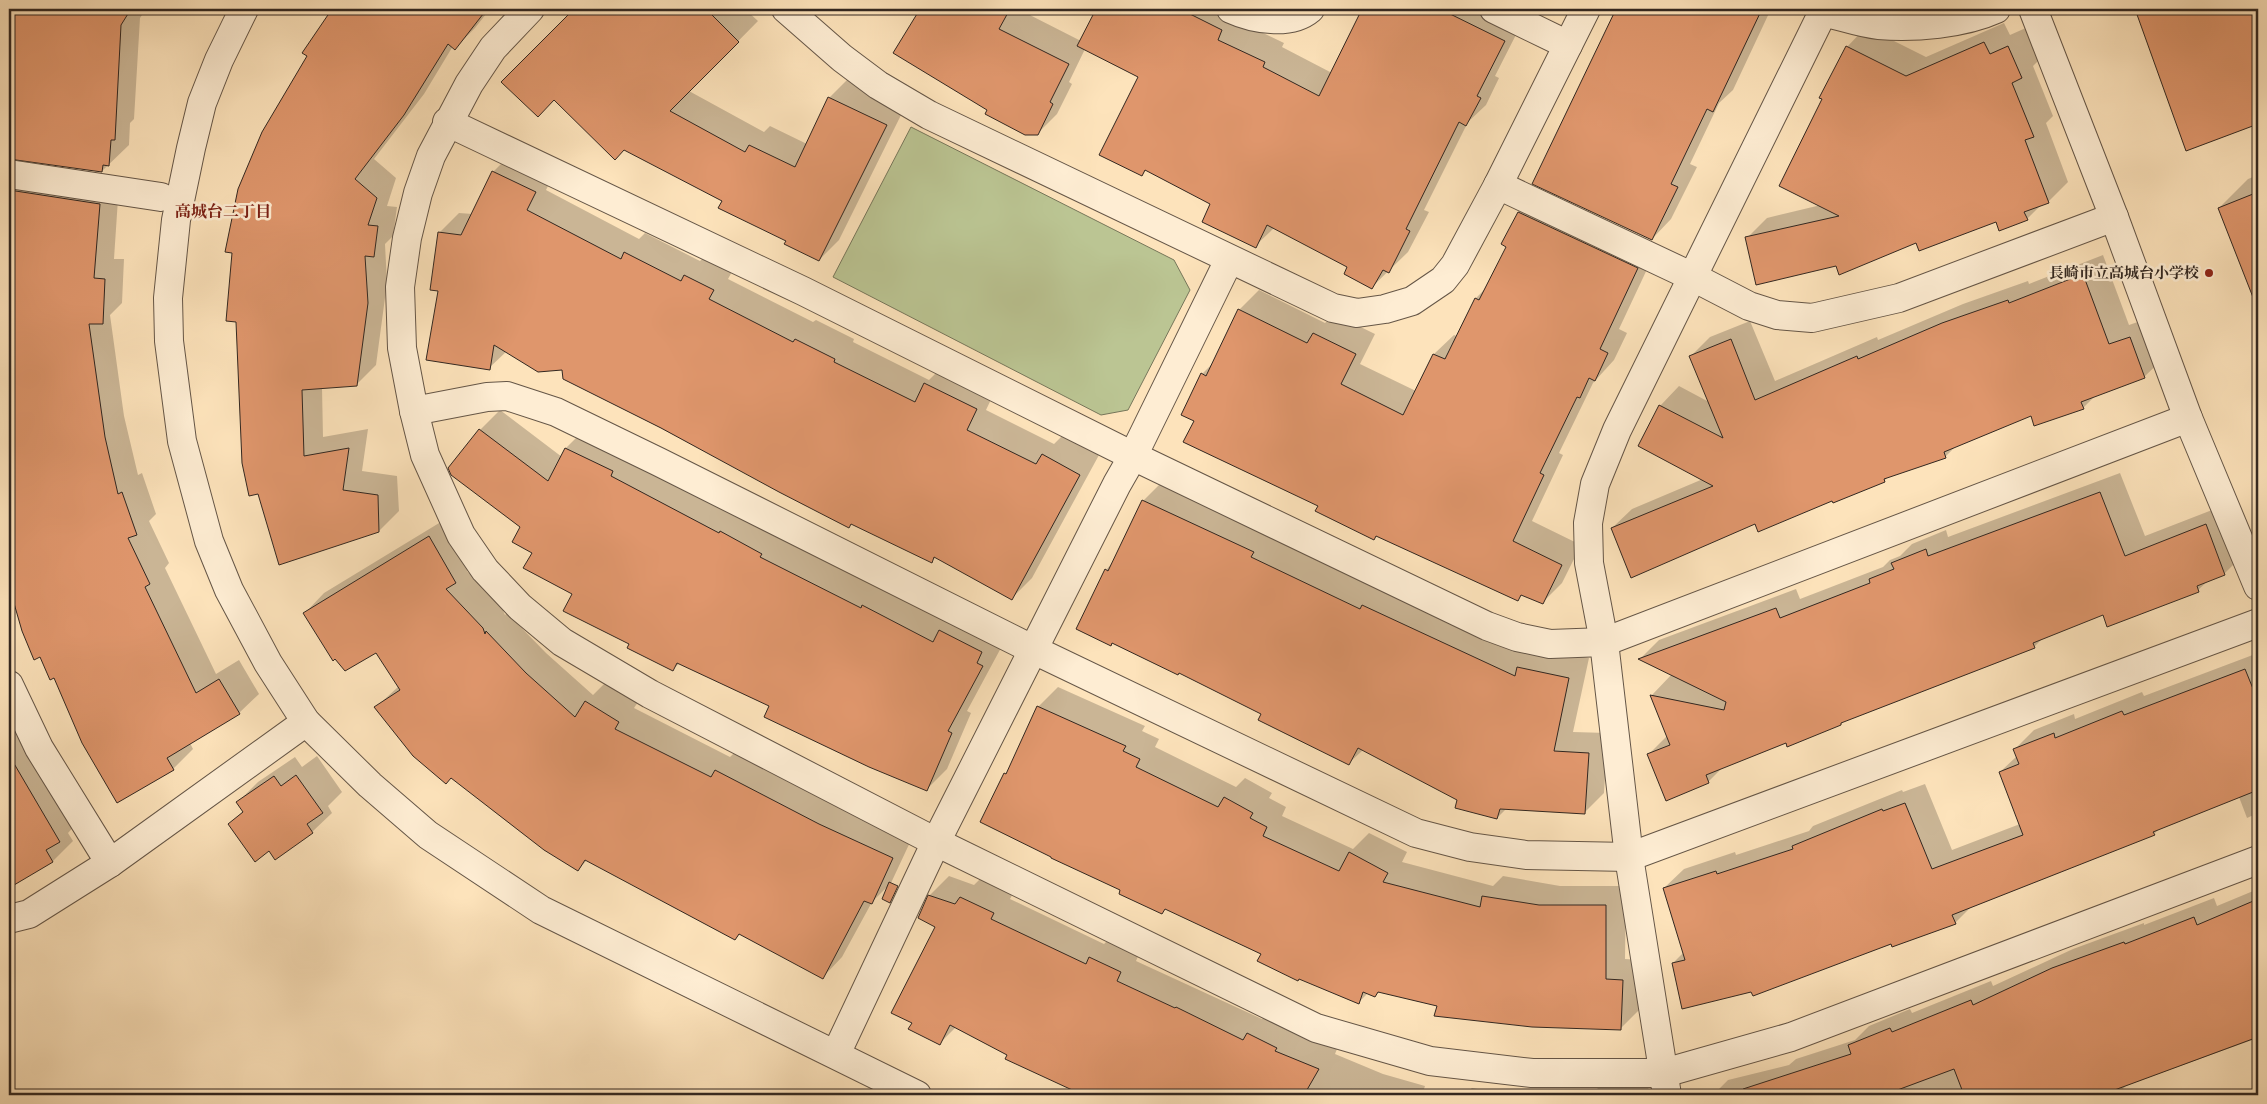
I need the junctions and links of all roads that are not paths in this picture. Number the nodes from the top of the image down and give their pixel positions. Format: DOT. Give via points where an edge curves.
graph roads {
  1 [pos="244,9"];
  2 [pos="530,9"];
  3 [pos="786,9"];
  4 [pos="1231,9"];
  5 [pos="1310,9"];
  6 [pos="1494,9"];
  7 [pos="1586,9"];
  8 [pos="1996,9"];
  9 [pos="2033,9"];
  10 [pos="1568,45"];
  11 [pos="447,122"];
  12 [pos="9,174"];
  13 [pos="1498,184"];
  14 [pos="161,197"];
  15 [pos="2114,218"];
  16 [pos="1229,260"];
  17 [pos="1693,276"];
  18 [pos="414,411"];
  19 [pos="2188,418"];
  20 [pos="1133,456"];
  21 [pos="2258,586"];
  22 [pos="2258,623"];
  23 [pos="1604,642"];
  24 [pos="1034,650"];
  25 [pos="9,685"];
  26 [pos="306,722"];
  27 [pos="936,842"];
  28 [pos="1629,857"];
  29 [pos="2258,860"];
  30 [pos="110,863"];
  31 [pos="9,919"];
  32 [pos="836,1054"];
  33 [pos="1666,1084"];
  34 [pos="917,1095"];
  1 -- 26 [label="street" via="202,103 191,148 176,220 168,298 169,341 182,441 209,541 246,625"];
  2 -- 11 [label="street" via="493,48"];
  3 -- 16 [label="street" via="878,85 928,115"];
  4 -- 5 [label="street" via="1263,19 1286,18"];
  6 -- 10 [label="street"];
  7 -- 10 [label="street"];
  8 -- 17 [label="street" via="1923,26 1878,25 1823,12"];
  9 -- 15 [label="street"];
  10 -- 13 [label="street"];
  11 -- 18 [label="street" via="418,193 400,287 402,348"];
  11 -- 20 [label="street" via="802,291"];
  12 -- 14 [label="street"];
  13 -- 16 [label="street" via="1443,280 1412,301 1385,309 1356,313 1333,308"];
  13 -- 17 [label="street"];
  15 -- 17 [label="street" via="1899,298 1812,318 1777,315 1749,306"];
  15 -- 19 [label="street"];
  16 -- 20 [label="street"];
  17 -- 23 [label="street" via="1617,430 1595,484 1588,523 1589,563"];
  18 -- 24 [label="street" via="507,396 556,412"];
  18 -- 27 [label="street" via="425,455 461,535 485,570 520,607 562,642 650,694"];
  19 -- 21 [label="street"];
  19 -- 23 [label="street"];
  20 -- 23 [label="street" via="1487,626 1550,644"];
  20 -- 24 [label="street"];
  22 -- 28 [label="street"];
  23 -- 28 [label="street"];
  24 -- 27 [label="street"];
  24 -- 28 [label="street" via="1416,833 1470,847 1526,855"];
  25 -- 30 [label="street" via="40,748"];
  26 -- 30 [label="street"];
  26 -- 32 [label="street" via="370,785 428,835 541,910"];
  27 -- 32 [label="street"];
  27 -- 33 [label="street" via="1316,1028 1430,1061 1532,1074"];
  28 -- 33 [label="street"];
  29 -- 33 [label="street"];
  30 -- 31 [label="street" via="29,914"];
  32 -- 34 [label="street"];
}
